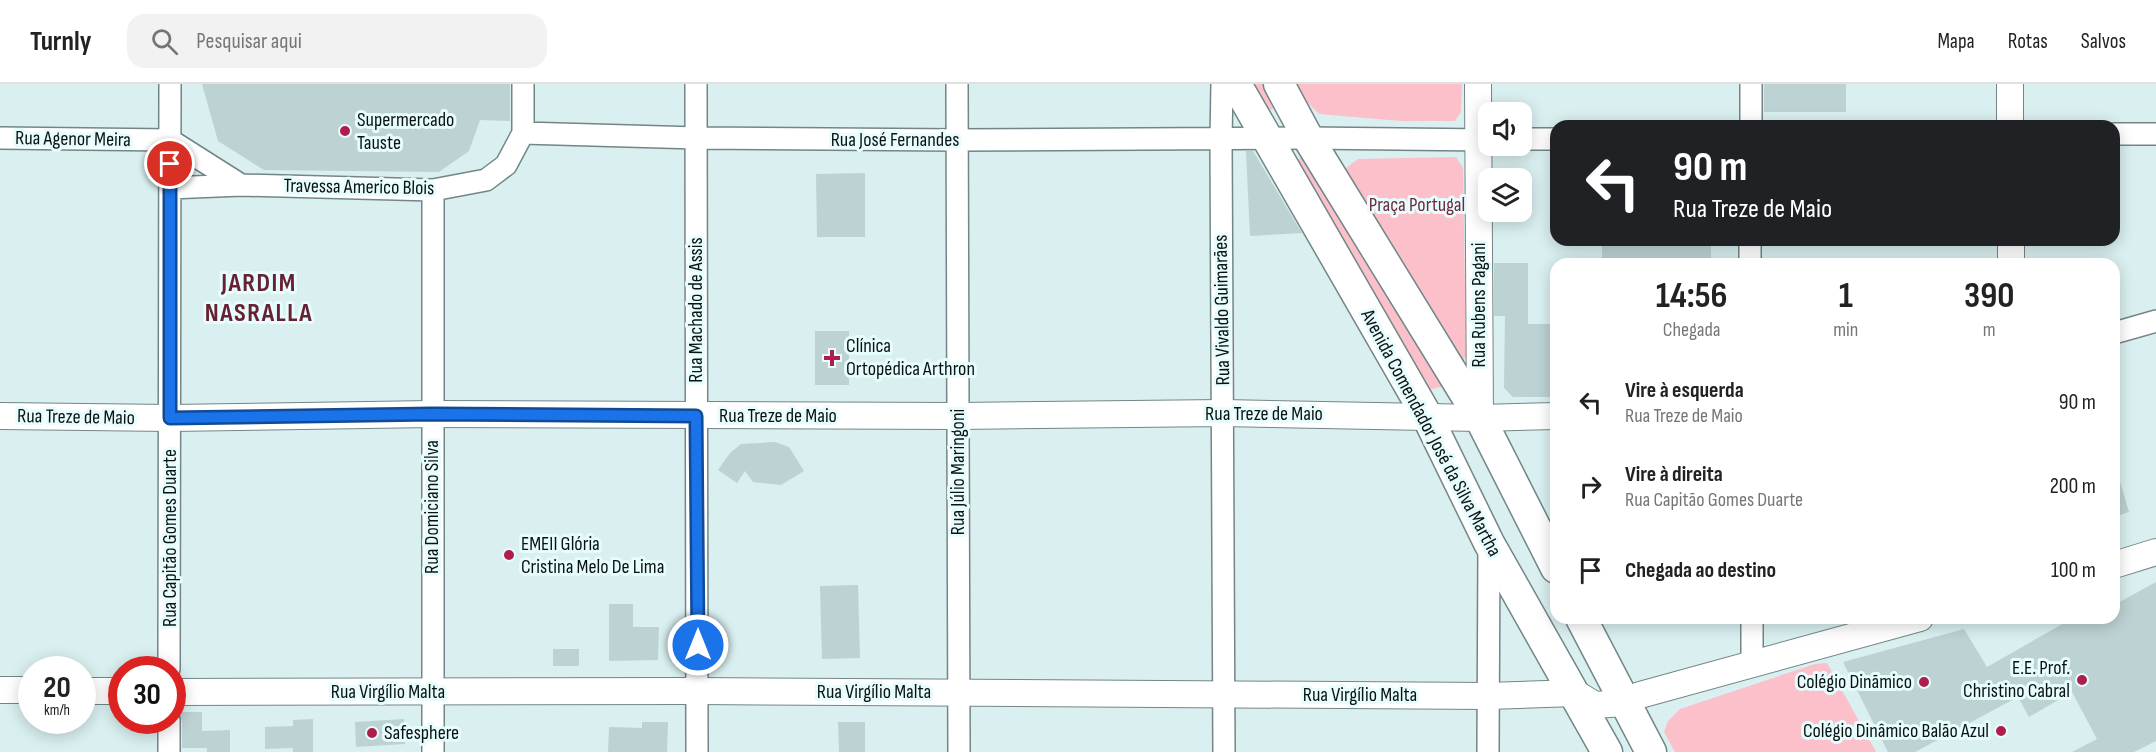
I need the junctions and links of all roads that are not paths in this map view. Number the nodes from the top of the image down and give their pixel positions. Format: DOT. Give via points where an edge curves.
graph roads {
  1 [pos="170,84"];
  2 [pos="523,84"];
  3 [pos="696,84"];
  4 [pos="957,84"];
  5 [pos="1222,84"];
  6 [pos="1236,84"];
  7 [pos="1279,84"];
  8 [pos="1478,84"];
  9 [pos="1751,84"];
  10 [pos="2010,84"];
  11 [pos="1480,102"];
  12 [pos="1751,120"];
  13 [pos="2010,120"];
  14 [pos="523,134"];
  15 [pos="2120,134"];
  16 [pos="2156,134"];
  17 [pos="0,138"];
  18 [pos="697,138"];
  19 [pos="1221,138"];
  20 [pos="1308,138"];
  21 [pos="1267,139"];
  22 [pos="1550,139"];
  23 [pos="170,140"];
  24 [pos="957,140"];
  25 [pos="1478,140"];
  26 [pos="1532,140"];
  27 [pos="1483,156"];
  28 [pos="241,185"];
  29 [pos="170,188"];
  30 [pos="433,190"];
  31 [pos="2156,321"];
  32 [pos="2120,331"];
  33 [pos="1223,413"];
  34 [pos="432,414"];
  35 [pos="0,416"];
  36 [pos="696,416"];
  37 [pos="958,416"];
  38 [pos="1427,416"];
  39 [pos="1550,417"];
  40 [pos="170,418"];
  41 [pos="1480,418"];
  42 [pos="1489,543"];
  43 [pos="2156,552"];
  44 [pos="1550,556"];
  45 [pos="2120,563"];
  46 [pos="1584,624"];
  47 [pos="1752,624"];
  48 [pos="1898,624"];
  49 [pos="170,656"];
  50 [pos="1752,664"];
  51 [pos="1609,673"];
  52 [pos="0,690"];
  53 [pos="18,690"];
  54 [pos="698,691"];
  55 [pos="186,692"];
  56 [pos="432,692"];
  57 [pos="959,693"];
  58 [pos="1575,693"];
  59 [pos="1224,694"];
  60 [pos="1488,696"];
  61 [pos="1632,699"];
  62 [pos="169,734"];
  63 [pos="169,752"];
  64 [pos="433,752"];
  65 [pos="697,752"];
  66 [pos="959,752"];
  67 [pos="1224,752"];
  68 [pos="1488,752"];
  69 [pos="1607,752"];
  70 [pos="1651,752"];
  1 -- 23 [label="street, Rua Capitão Gomes Duarte"];
  2 -- 14 [label="street"];
  3 -- 18 [label="street, Rua Machado de Assis"];
  4 -- 24 [label="street, Rua Júlio Maringoni"];
  5 -- 19 [label="street, Rua Vivaldo Guimarães"];
  6 -- 21 [label="main road, Avenida Comendador José da Silva Martha"];
  7 -- 20 [label="main road, Avenida Comendador José da Silva Martha"];
  8 -- 11 [label="street, Rua Rubens Pagani"];
  9 -- 12 [label="street"];
  10 -- 13 [label="street"];
  14 -- 18 [label="street, Rua José Fernandes"];
  14 -- 30 [label="street, Travessa Americo Blois" via="506,165 486,180"];
  15 -- 16 [label="street"];
  17 -- 23 [label="street, Rua Agenor Meira"];
  18 -- 24 [label="street, Rua José Fernandes"];
  18 -- 36 [label="street, Rua Machado de Assis"];
  19 -- 21 [label="street, Rua José Fernandes"];
  19 -- 24 [label="street, Rua José Fernandes"];
  19 -- 33 [label="street, Rua Vivaldo Guimarães"];
  20 -- 21 [label="street, Rua José Fernandes"];
  20 -- 25 [label="street"];
  20 -- 41 [label="main road, Avenida Comendador José da Silva Martha"];
  21 -- 38 [label="main road, Avenida Comendador José da Silva Martha"];
  22 -- 26 [label="street"];
  23 -- 28 [label="street"];
  23 -- 29 [label="street, Rua Capitão Gomes Duarte"];
  24 -- 37 [label="street, Rua Júlio Maringoni"];
  27 -- 41 [label="street, Rua Rubens Pagani"];
  28 -- 29 [label="street, Travessa Americo Blois"];
  28 -- 30 [label="street, Travessa Americo Blois"];
  29 -- 40 [label="street, Rua Capitão Gomes Duarte"];
  30 -- 34 [label="street, Rua Domiciano Silva"];
  31 -- 32 [label="street"];
  33 -- 37 [label="street, Rua Treze de Maio"];
  33 -- 38 [label="street, Rua Treze de Maio"];
  33 -- 59 [label="street, Rua Vivaldo Guimarães"];
  34 -- 36 [label="street, Rua Treze de Maio"];
  34 -- 40 [label="street, Rua Treze de Maio"];
  34 -- 56 [label="street, Rua Domiciano Silva"];
  35 -- 40 [label="street, Rua Treze de Maio"];
  36 -- 37 [label="street, Rua Treze de Maio"];
  36 -- 54 [label="street, Rua Machado de Assis"];
  37 -- 57 [label="street, Rua Júlio Maringoni"];
  38 -- 41 [label="street, Rua Treze de Maio"];
  38 -- 42 [label="main road, Avenida Comendador José da Silva Martha"];
  39 -- 41 [label="street, Rua Treze de Maio"];
  40 -- 49 [label="street, Rua Capitão Gomes Duarte"];
  41 -- 44 [label="main road, Avenida Comendador José da Silva Martha"];
  42 -- 58 [label="main road, Avenida Comendador José da Silva Martha"];
  42 -- 60 [label="street"];
  43 -- 45 [label="street"];
  46 -- 51 [label="main road"];
  47 -- 50 [label="street"];
  48 -- 50 [label="street"];
  50 -- 61 [label="street"];
  51 -- 58 [label="main road" via="1582,668"];
  51 -- 61 [label="main road"];
  52 -- 53 [label="street"];
  54 -- 56 [label="street, Rua Virgílio Malta"];
  54 -- 57 [label="street, Rua Virgílio Malta"];
  54 -- 65 [label="street, Rua Machado de Assis"];
  55 -- 56 [label="street, Rua Virgílio Malta"];
  56 -- 64 [label="street, Rua Domiciano Silva"];
  57 -- 59 [label="street, Rua Virgílio Malta"];
  57 -- 66 [label="street, Rua Júlio Maringoni"];
  58 -- 60 [label="street, Rua Virgílio Malta"];
  58 -- 61 [label="street" via="1595,705"];
  58 -- 69 [label="main road, Avenida Comendador José da Silva Martha"];
  59 -- 60 [label="street, Rua Virgílio Malta"];
  59 -- 67 [label="street, Rua Vivaldo Guimarães"];
  60 -- 68 [label="street"];
  61 -- 70 [label="main road"];
  62 -- 63 [label="street"];
}
